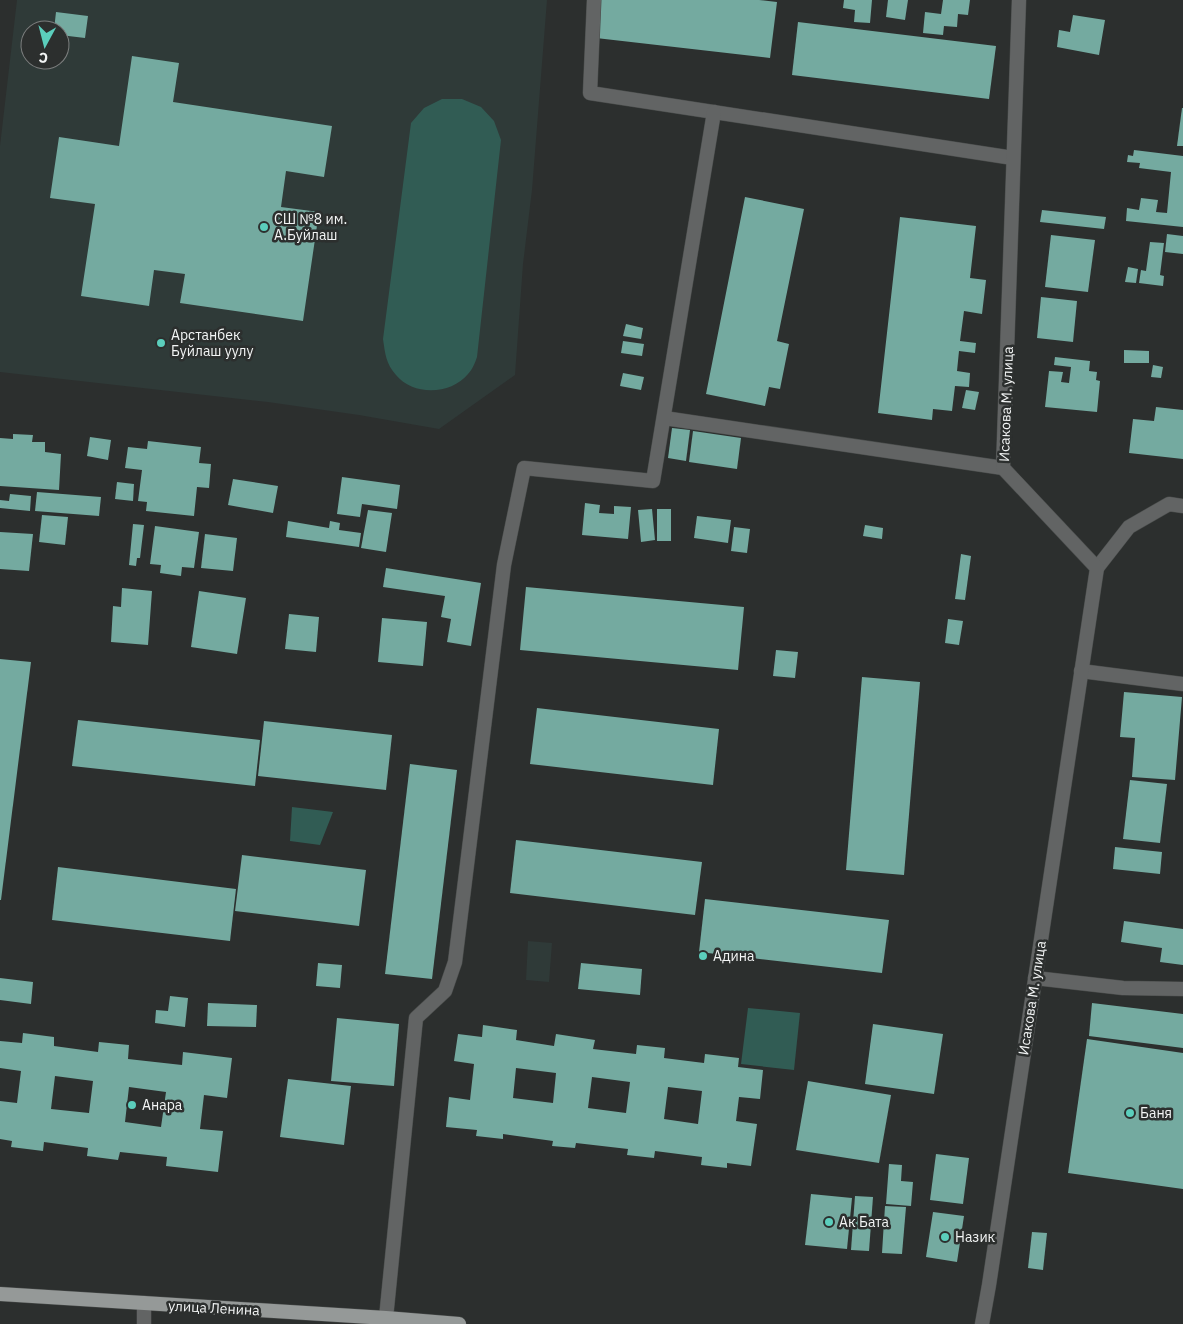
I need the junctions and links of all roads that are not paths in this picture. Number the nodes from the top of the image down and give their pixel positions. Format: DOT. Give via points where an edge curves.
graph roads {
  1 [pos="594,0"];
  2 [pos="1019,0"];
  3 [pos="714,112"];
  4 [pos="1013,158"];
  5 [pos="664,418"];
  6 [pos="1004,468"];
  7 [pos="1183,506"];
  8 [pos="1097,568"];
  9 [pos="1081,672"];
  10 [pos="1183,684"];
  11 [pos="1035,978"];
  12 [pos="1183,989"];
  13 [pos="0,1294"];
  14 [pos="144,1303"];
  15 [pos="386,1318"];
  16 [pos="144,1324"];
  17 [pos="459,1324"];
  18 [pos="982,1324"];
  1 -- 3 [label="street" via="590,93"];
  2 -- 4 [label="street, Исакова М. улица"];
  3 -- 4 [label="street"];
  3 -- 5 [label="street"];
  4 -- 6 [label="street, Исакова М. улица"];
  5 -- 6 [label="street"];
  5 -- 15 [label="street" via="653,481 524,468 504,565 455,962 445,991 416,1018"];
  6 -- 8 [label="street, Исакова М. улица"];
  7 -- 8 [label="street" via="1170,504 1129,527"];
  8 -- 9 [label="street, Исакова М. улица"];
  9 -- 10 [label="street"];
  9 -- 11 [label="street, Исакова М. улица"];
  11 -- 12 [label="street" via="1123,988"];
  11 -- 18 [label="street, Исакова М. улица"];
  13 -- 14 [label="main road, улица Ленина"];
  14 -- 15 [label="main road, улица Ленина"];
  14 -- 16 [label="street"];
  15 -- 17 [label="main road, улица Ленина"];
}
